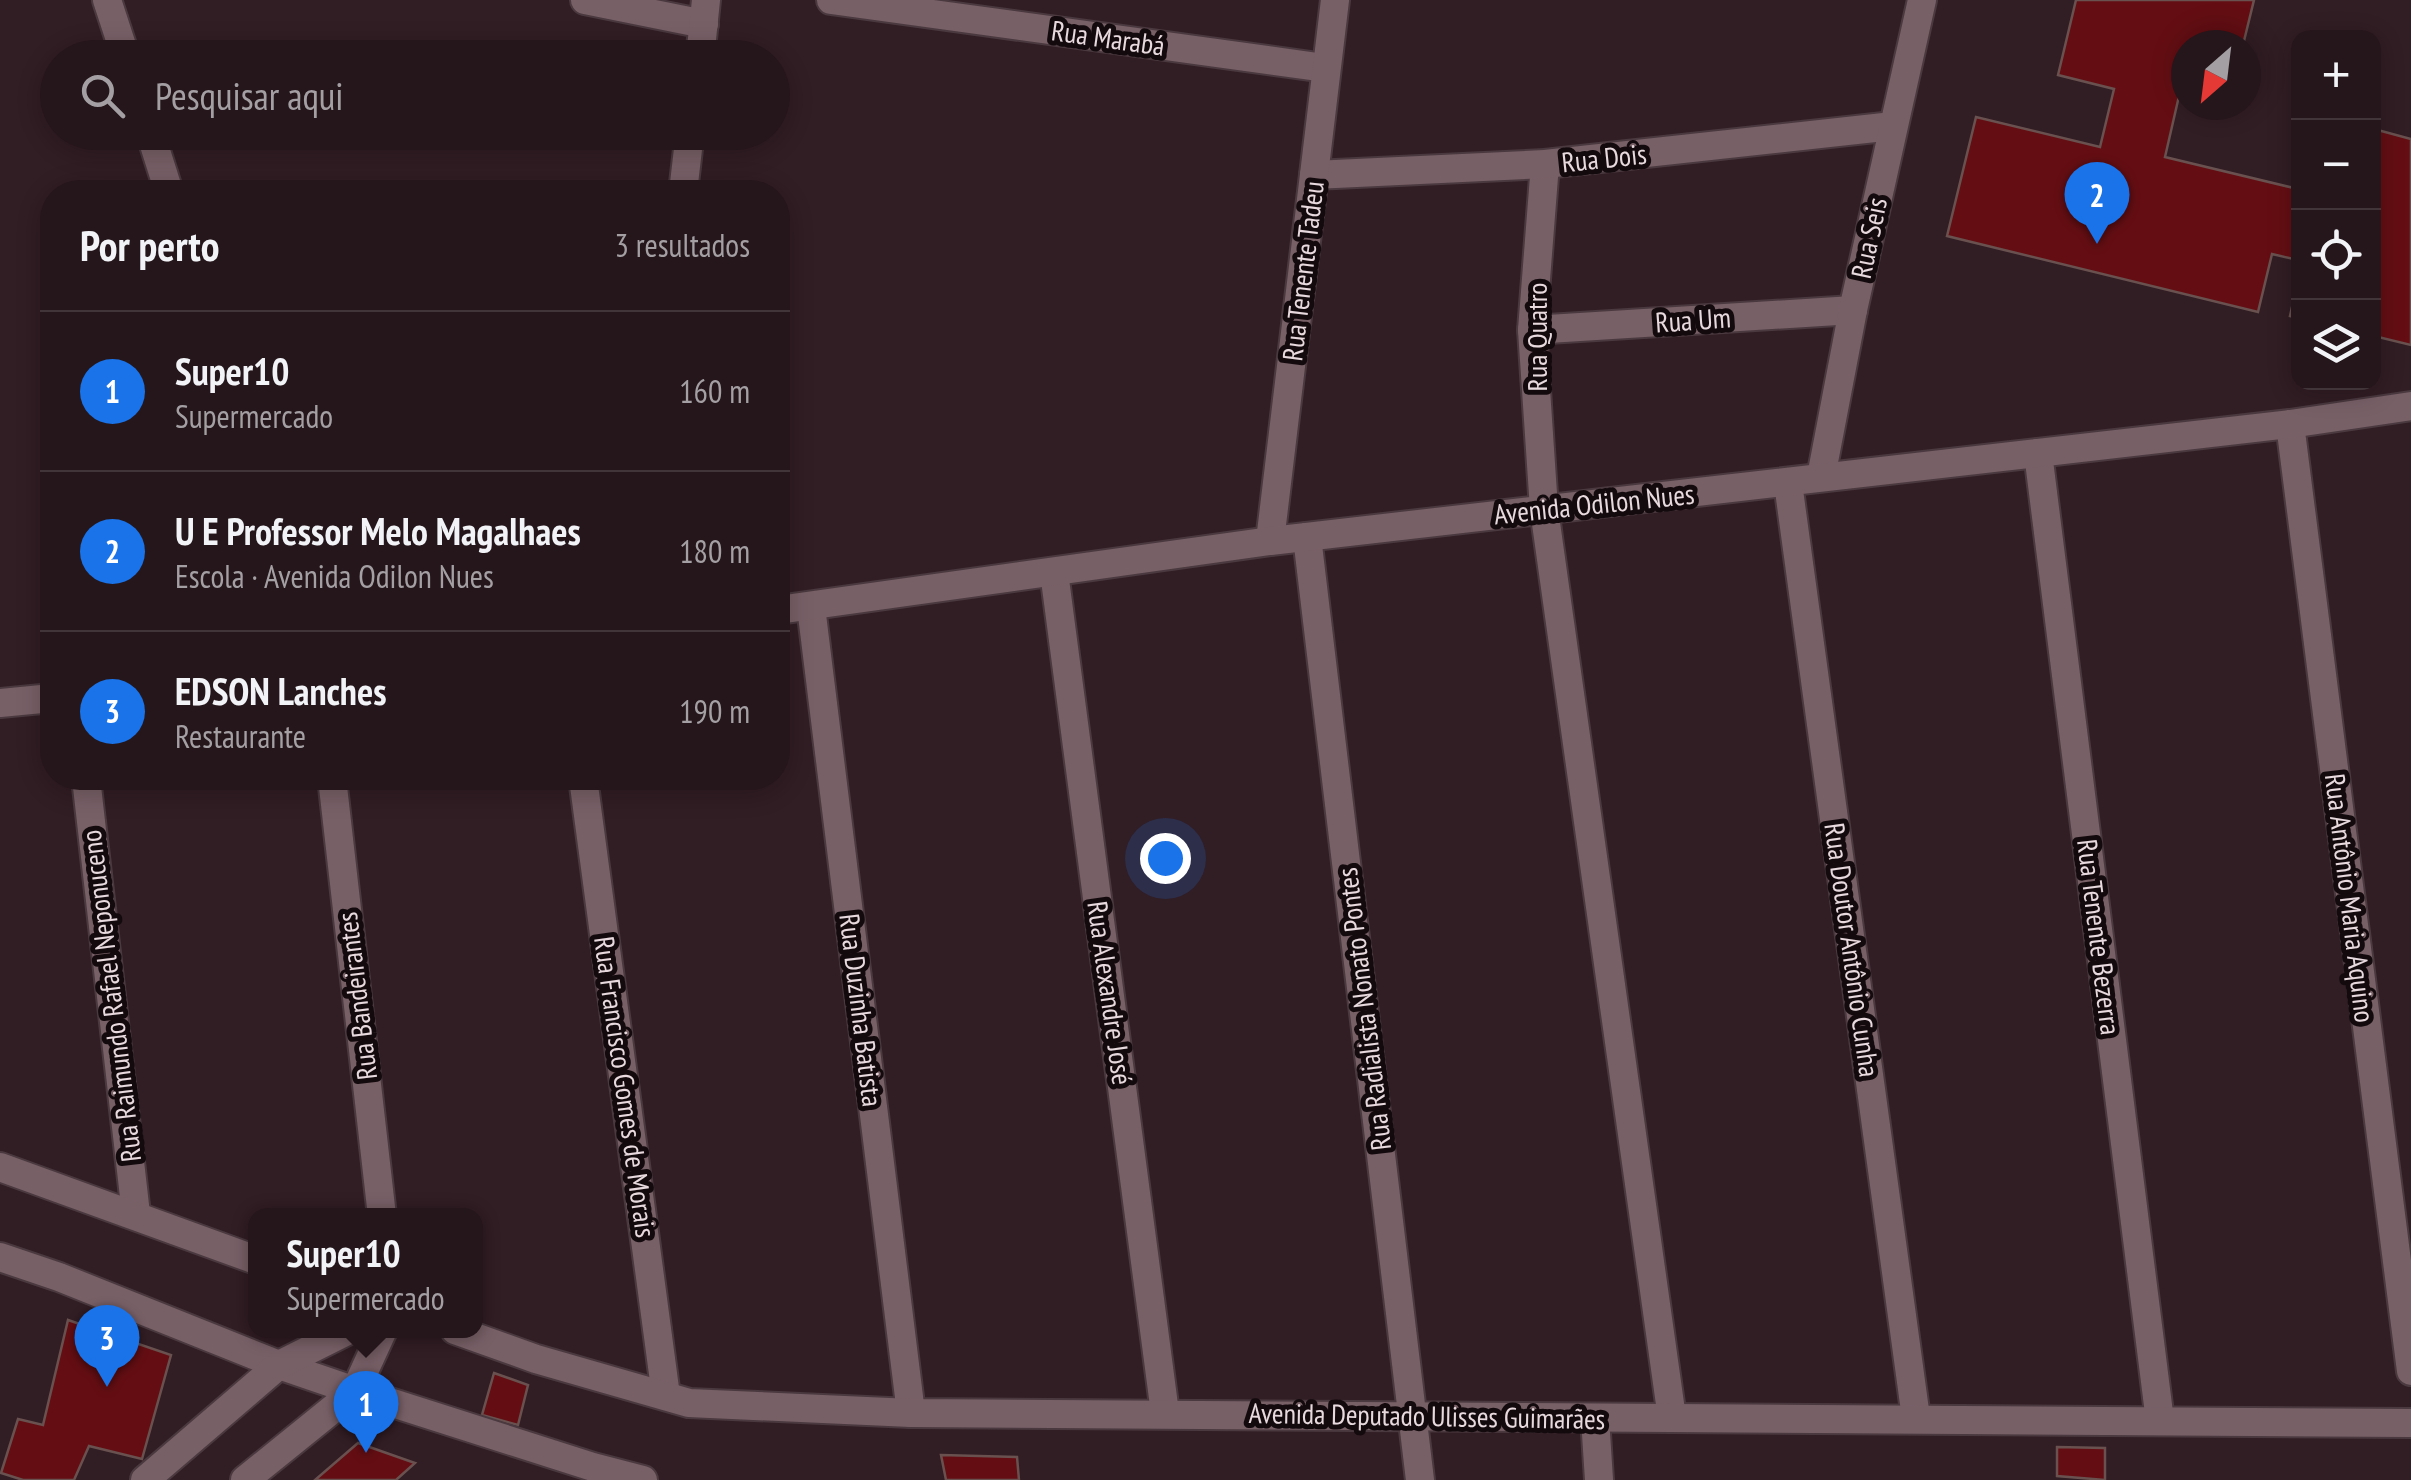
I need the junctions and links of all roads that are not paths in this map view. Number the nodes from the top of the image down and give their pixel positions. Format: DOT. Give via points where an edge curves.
graph roads {
  1 [pos="108,0"];
  2 [pos="585,0"];
  3 [pos="830,0"];
  4 [pos="1335,0"];
  5 [pos="1922,0"];
  6 [pos="705,12"];
  7 [pos="120,40"];
  8 [pos="702,40"];
  9 [pos="1325,68"];
  10 [pos="1893,126"];
  11 [pos="155,150"];
  12 [pos="688,150"];
  13 [pos="1545,164"];
  14 [pos="1314,175"];
  15 [pos="164,180"];
  16 [pos="684,180"];
  17 [pos="1853,310"];
  18 [pos="1532,330"];
  19 [pos="2411,406"];
  20 [pos="2290,424"];
  21 [pos="2038,453"];
  22 [pos="1821,478"];
  23 [pos="1788,483"];
  24 [pos="1544,509"];
  25 [pos="1307,538"];
  26 [pos="1270,541"];
  27 [pos="1054,572"];
  28 [pos="811,606"];
  29 [pos="790,609"];
  30 [pos="40,699"];
  31 [pos="0,704"];
  32 [pos="87,790"];
  33 [pos="333,790"];
  34 [pos="586,790"];
  35 [pos="0,1167"];
  36 [pos="381,1208"];
  37 [pos="136,1214"];
  38 [pos="0,1257"];
  39 [pos="248,1257"];
  40 [pos="332,1338"];
  41 [pos="379,1338"];
  42 [pos="481,1338"];
  43 [pos="279,1365"];
  44 [pos="2411,1371"];
  45 [pos="355,1391"];
  46 [pos="666,1396"];
  47 [pos="911,1413"];
  48 [pos="1165,1414"];
  49 [pos="1414,1416"];
  50 [pos="1595,1418"];
  51 [pos="1672,1418"];
  52 [pos="1916,1418"];
  53 [pos="2160,1421"];
  54 [pos="2411,1423"];
  55 [pos="598,1474"];
  56 [pos="255,1477"];
  57 [pos="146,1480"];
  58 [pos="642,1480"];
  59 [pos="1420,1480"];
  60 [pos="1599,1480"];
  1 -- 7 [label="street"];
  2 -- 6 [label="street"];
  3 -- 9 [label="street, Rua Marabá"];
  4 -- 9 [label="street, Rua Tenente Tadeu"];
  5 -- 10 [label="street, Rua Seis"];
  6 -- 8 [label="street"];
  9 -- 14 [label="street, Rua Tenente Tadeu"];
  10 -- 13 [label="street, Rua Dois"];
  10 -- 17 [label="street, Rua Seis"];
  11 -- 15 [label="street"];
  12 -- 16 [label="street"];
  13 -- 14 [label="street, Rua Dois"];
  13 -- 18 [label="street, Rua Quatro"];
  14 -- 26 [label="street, Rua Tenente Tadeu"];
  17 -- 18 [label="street, Rua Um"];
  17 -- 22 [label="street, Rua Seis"];
  18 -- 24 [label="street, Rua Quatro"];
  19 -- 20 [label="street, Avenida Odilon Nues"];
  20 -- 21 [label="street, Avenida Odilon Nues"];
  20 -- 44 [label="street, Rua Antônio Maria Aquino"];
  21 -- 22 [label="street, Avenida Odilon Nues"];
  21 -- 53 [label="street, Rua Tenente Bezerra"];
  22 -- 23 [label="street, Avenida Odilon Nues"];
  23 -- 24 [label="street, Avenida Odilon Nues"];
  23 -- 52 [label="street, Rua Doutor Antônio Cunha"];
  24 -- 25 [label="street, Avenida Odilon Nues"];
  24 -- 51 [label="street"];
  25 -- 26 [label="street, Avenida Odilon Nues"];
  25 -- 49 [label="street, Rua Radialista Nonato Pontes"];
  26 -- 27 [label="street, Avenida Odilon Nues"];
  27 -- 28 [label="street, Avenida Odilon Nues"];
  27 -- 48 [label="street, Rua Alexandre José"];
  28 -- 29 [label="street, Avenida Odilon Nues"];
  28 -- 47 [label="street, Rua Duzinha Batista"];
  30 -- 31 [label="street"];
  32 -- 37 [label="street, Rua Raimundo Rafael Neponuceno"];
  33 -- 36 [label="street, Rua Bandeirantes"];
  34 -- 46 [label="street, Rua Francisco Gomes de Morais"];
  35 -- 37 [label="street"];
  37 -- 39 [label="street"];
  38 -- 43 [label="street"];
  40 -- 43 [label="street"];
  41 -- 45 [label="street"];
  42 -- 46 [label="street, Avenida Deputado Ulisses Guimarães"];
  43 -- 45 [label="street"];
  43 -- 57 [label="street"];
  45 -- 55 [label="street"];
  45 -- 56 [label="street"];
  46 -- 47 [label="street, Avenida Deputado Ulisses Guimarães"];
  47 -- 48 [label="street, Avenida Deputado Ulisses Guimarães"];
  48 -- 49 [label="street, Avenida Deputado Ulisses Guimarães"];
  49 -- 50 [label="street, Avenida Deputado Ulisses Guimarães"];
  49 -- 59 [label="street, Rua Radialista Nonato Pontes"];
  50 -- 51 [label="street, Avenida Deputado Ulisses Guimarães"];
  50 -- 60 [label="street"];
  51 -- 52 [label="street, Avenida Deputado Ulisses Guimarães"];
  52 -- 53 [label="street, Avenida Deputado Ulisses Guimarães"];
  53 -- 54 [label="street, Avenida Deputado Ulisses Guimarães"];
  55 -- 58 [label="street"];
}
